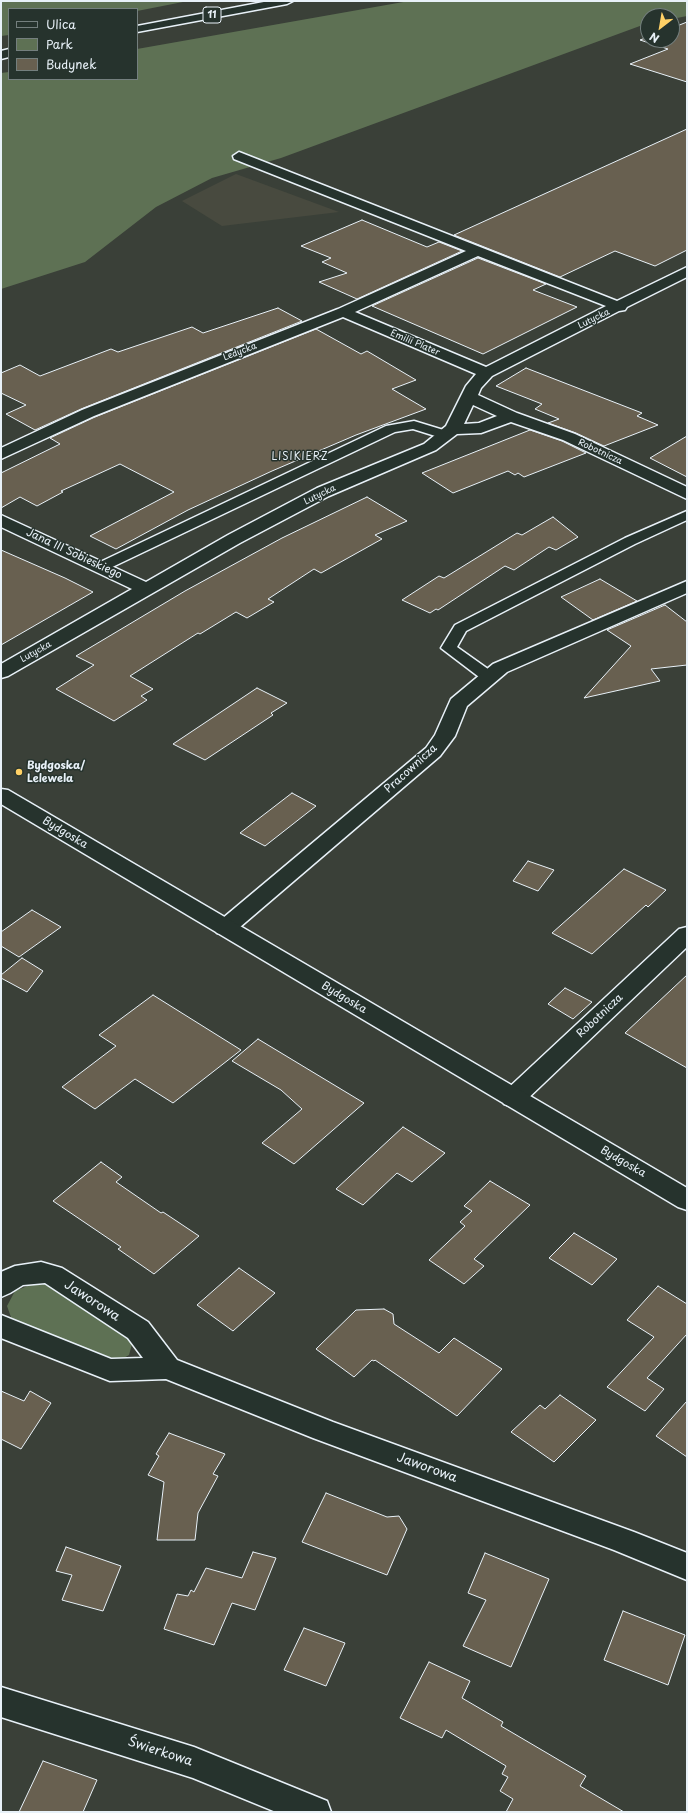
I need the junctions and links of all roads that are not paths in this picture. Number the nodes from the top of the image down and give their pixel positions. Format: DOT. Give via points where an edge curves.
graph roads {
  1 [pos="287,1"];
  2 [pos="138,29"];
  3 [pos="239,156"];
  4 [pos="479,250"];
  5 [pos="687,271"];
  6 [pos="620,306"];
  7 [pos="343,312"];
  8 [pos="486,373"];
  9 [pos="469,396"];
  10 [pos="511,416"];
  11 [pos="449,432"];
  12 [pos="1,454"];
  13 [pos="687,494"];
  14 [pos="687,515"];
  15 [pos="1,520"];
  16 [pos="102,567"];
  17 [pos="687,586"];
  18 [pos="146,589"];
  19 [pos="1,672"];
  20 [pos="489,677"];
  21 [pos="1,795"];
  22 [pos="224,928"];
  23 [pos="687,934"];
  24 [pos="513,1098"];
  25 [pos="687,1200"];
  26 [pos="1,1286"];
  27 [pos="1,1326"];
  28 [pos="167,1368"];
  29 [pos="687,1567"];
  30 [pos="1,1702"];
  31 [pos="315,1812"];
  1 -- 2 [label="main road, 11"];
  3 -- 4 [label="main road, Lutycka"];
  4 -- 6 [label="main road, Lutycka"];
  4 -- 7 [label="main road, Ledycka"];
  5 -- 6 [label="main road, Lutycka"];
  6 -- 8 [label="main road, Lutycka"];
  7 -- 8 [label="main road, Emilii Plater"];
  7 -- 12 [label="main road, Ledycka" via="88,413"];
  8 -- 9 [label="main road, Lutycka" via="476,383"];
  9 -- 10 [label="main road, Robotnicza"];
  9 -- 11 [label="main road, Lutycka"];
  10 -- 11 [label="main road" via="481,428"];
  10 -- 13 [label="main road, Robotnicza" via="569,437"];
  11 -- 16 [label="lane" via="414,425 391,429"];
  11 -- 18 [label="main road, Lutycka" via="430,447 323,492 234,538"];
  14 -- 20 [label="lane" via="630,541 460,628 449,648"];
  15 -- 16 [label="main road, Jana III Sobieskiego"];
  16 -- 18 [label="main road, Jana III Sobieskiego"];
  17 -- 20 [label="main road, Pracownicza" via="500,668"];
  18 -- 19 [label="main road, Lutycka"];
  20 -- 22 [label="main road, Pracownicza" via="458,703 445,736 433,752"];
  21 -- 22 [label="main road, Bydgoska"];
  22 -- 24 [label="main road, Bydgoska"];
  23 -- 24 [label="main road, Robotnicza"];
  24 -- 25 [label="main road, Bydgoska"];
  26 -- 28 [label="main road, Jaworowa" via="15,1276 28,1273 41,1272 53,1275 138,1330"];
  27 -- 28 [label="main road, Jaworowa" via="110,1370"];
  28 -- 29 [label="main road, Jaworowa" via="323,1430 624,1541"];
  30 -- 31 [label="main road, Świerkowa" via="194,1763"];
}
